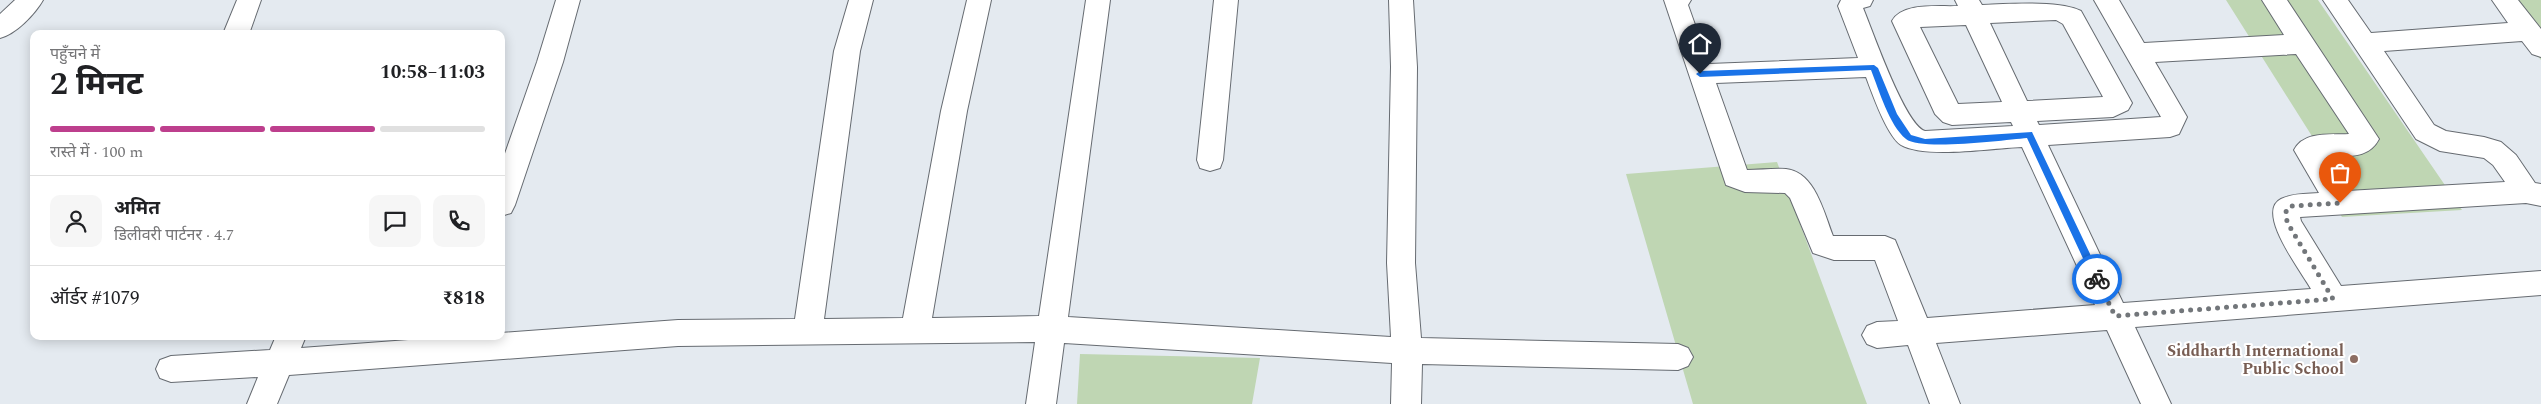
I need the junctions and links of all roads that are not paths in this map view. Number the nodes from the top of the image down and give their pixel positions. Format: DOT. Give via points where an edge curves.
graph roads {
  1 [pos="31,0"];
  2 [pos="249,0"];
  3 [pos="568,0"];
  4 [pos="861,0"];
  5 [pos="979,0"];
  6 [pos="1098,0"];
  7 [pos="1226,0"];
  8 [pos="1401,0"];
  9 [pos="1679,0"];
  10 [pos="1861,0"];
  11 [pos="2106,0"];
  12 [pos="2274,0"];
  13 [pos="2335,0"];
  14 [pos="2504,0"];
  15 [pos="1970,8"];
  16 [pos="0,29"];
  17 [pos="238,30"];
  18 [pos="2534,39"];
  19 [pos="2364,43"];
  20 [pos="2302,44"];
  21 [pos="2138,53"];
  22 [pos="1874,68"];
  23 [pos="1700,74"];
  24 [pos="2024,123"];
  25 [pos="1210,160"];
  26 [pos="505,193"];
  27 [pos="2534,194"];
  28 [pos="2340,203"];
  29 [pos="2541,283"];
  30 [pos="2333,299"];
  31 [pos="2115,316"];
  32 [pos="1051,329"];
  33 [pos="915,330"];
  34 [pos="808,331"];
  35 [pos="1918,332"];
  36 [pos="1877,335"];
  37 [pos="289,340"];
  38 [pos="454,343"];
  39 [pos="1407,351"];
  40 [pos="1678,357"];
  41 [pos="278,364"];
  42 [pos="171,369"];
  43 [pos="262,404"];
  44 [pos="1041,404"];
  45 [pos="1406,404"];
  46 [pos="1945,404"];
  47 [pos="2156,404"];
  1 -- 16 [label="street"];
  2 -- 17 [label="street"];
  3 -- 26 [label="street"];
  4 -- 34 [label="street" via="847,51"];
  5 -- 33 [label="street" via="954,111"];
  6 -- 32 [label="street"];
  7 -- 25 [label="street"];
  8 -- 39 [label="street" via="1404,66 1401,263"];
  9 -- 23 [label="street" via="1676,2"];
  10 -- 22 [label="street" via="1850,6"];
  11 -- 21 [label="street"];
  12 -- 20 [label="street"];
  13 -- 19 [label="street"];
  14 -- 18 [label="street"];
  15 -- 24 [label="street"];
  15 -- 24 [label="street" via="1905,21 1947,112"];
  15 -- 24 [label="street" via="2065,12 2072,18 2119,103 2113,107"];
  18 -- 19 [label="street"];
  19 -- 27 [label="street" via="2425,132 2435,140 2493,151"];
  20 -- 21 [label="street"];
  20 -- 28 [label="street" via="2366,139 2362,144 2310,147 2307,150"];
  21 -- 24 [label="street" via="2174,117 2170,127"];
  22 -- 23 [label="street"];
  22 -- 24 [label="street" via="1894,116 1909,137 1925,142"];
  23 -- 35 [label="street" via="1736,177 1746,181 1787,180 1795,185 1823,245 1885,248"];
  24 -- 31 [label="street"];
  27 -- 28 [label="street"];
  28 -- 30 [label="street" via="2292,206 2286,210 2287,222"];
  29 -- 30 [label="street"];
  30 -- 31 [label="street"];
  31 -- 35 [label="street"];
  31 -- 47 [label="street"];
  32 -- 33 [label="street"];
  32 -- 39 [label="street"];
  32 -- 44 [label="street"];
  33 -- 34 [label="street"];
  34 -- 38 [label="street"];
  35 -- 36 [label="street"];
  35 -- 46 [label="street"];
  37 -- 41 [label="street"];
  38 -- 41 [label="street"];
  39 -- 40 [label="street"];
  39 -- 45 [label="street"];
  41 -- 42 [label="street"];
  41 -- 43 [label="street"];
}
